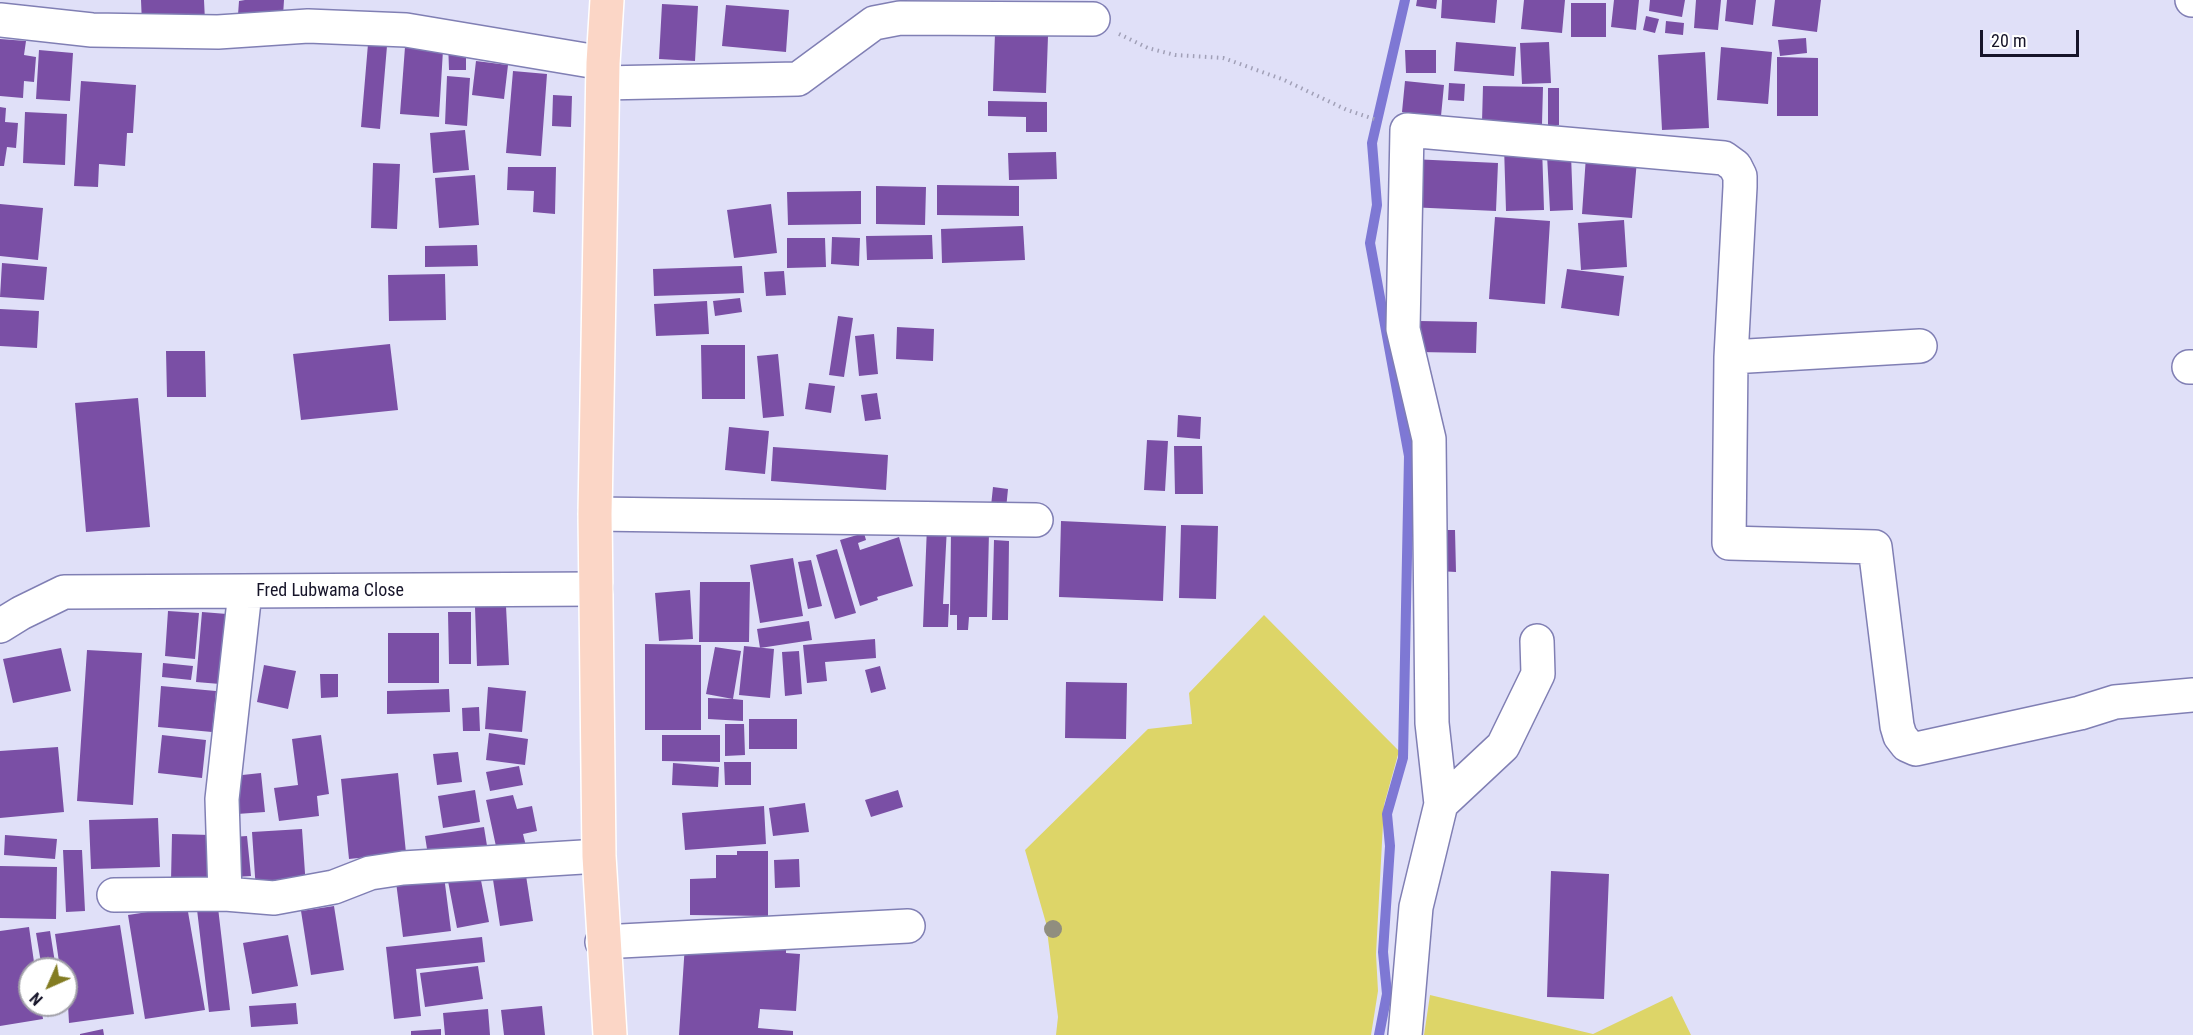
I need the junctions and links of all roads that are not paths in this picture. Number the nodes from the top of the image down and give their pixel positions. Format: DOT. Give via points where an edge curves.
graph roads {
  1 [pos="607,0"];
  2 [pos="1093,19"];
  3 [pos="0,20"];
  4 [pos="603,73"];
  5 [pos="1920,346"];
  6 [pos="1731,357"];
  7 [pos="595,514"];
  8 [pos="1036,520"];
  9 [pos="596,589"];
  10 [pos="244,591"];
  11 [pos="0,626"];
  12 [pos="1537,641"];
  13 [pos="2193,695"];
  14 [pos="1441,804"];
  15 [pos="599,856"];
  16 [pos="225,894"];
  17 [pos="114,895"];
  18 [pos="908,926"];
  19 [pos="602,942"];
  20 [pos="610,1035"];
  21 [pos="1405,1035"];
  1 -- 4 [label="main road"];
  2 -- 4 [label="street" via="900,18 874,22 798,79"];
  3 -- 4 [label="street" via="104,30 218,32 308,26 406,30"];
  4 -- 7 [label="main road"];
  5 -- 6 [label="street"];
  6 -- 13 [label="street" via="1729,543 1875,546 1897,726 1907,745 1916,749 2115,702"];
  6 -- 14 [label="street" via="1740,176 1724,158 1407,130 1402,329 1429,439 1432,723"];
  7 -- 8 [label="street"];
  7 -- 9 [label="main road"];
  9 -- 10 [label="street, Fred Lubwama Close"];
  9 -- 15 [label="main road"];
  10 -- 11 [label="street, Fred Lubwama Close" via="64,592"];
  10 -- 16 [label="street" via="222,799"];
  12 -- 14 [label="street" via="1538,674 1503,746"];
  14 -- 21 [label="street" via="1416,907"];
  15 -- 16 [label="street" via="403,868 274,898"];
  15 -- 19 [label="main road"];
  16 -- 17 [label="street"];
  18 -- 19 [label="street"];
  19 -- 20 [label="main road"];
}
